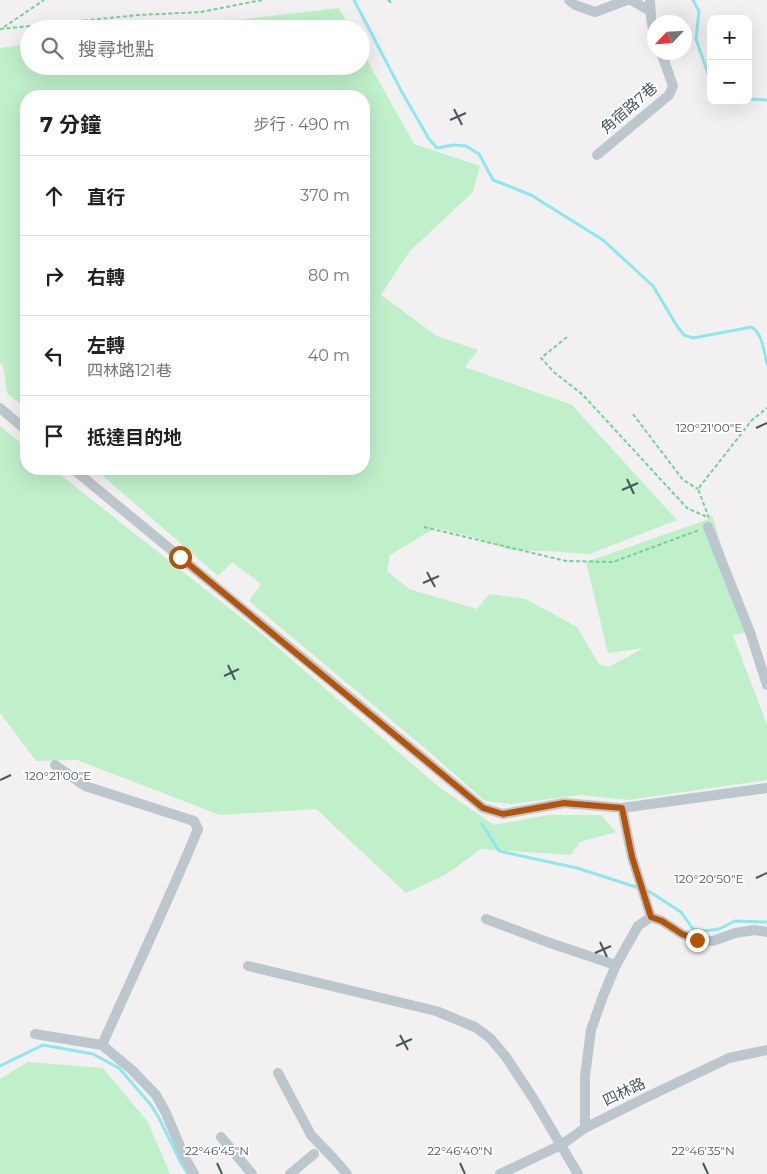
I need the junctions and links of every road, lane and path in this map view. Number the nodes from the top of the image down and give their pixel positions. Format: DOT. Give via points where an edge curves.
graph roads {
  1 [pos="44,0"];
  2 [pos="262,0"];
  3 [pos="388,0"];
  4 [pos="569,0"];
  5 [pos="627,0"];
  6 [pos="631,0"];
  7 [pos="650,0"];
  8 [pos="393,4"];
  9 [pos="650,12"];
  10 [pos="650,15"];
  11 [pos="86,20"];
  12 [pos="20,26"];
  13 [pos="1,28"];
  14 [pos="664,60"];
  15 [pos="597,155"];
  16 [pos="568,337"];
  17 [pos="0,408"];
  18 [pos="767,408"];
  19 [pos="633,414"];
  20 [pos="20,425"];
  21 [pos="80,475"];
  22 [pos="698,489"];
  23 [pos="424,527"];
  24 [pos="708,527"];
  25 [pos="767,684"];
  26 [pos="55,765"];
  27 [pos="767,788"];
  28 [pos="622,808"];
  29 [pos="651,917"];
  30 [pos="486,920"];
  31 [pos="767,932"];
  32 [pos="248,966"];
  33 [pos="616,966"];
  34 [pos="34,1034"];
  35 [pos="102,1045"];
  36 [pos="767,1050"];
  37 [pos="278,1074"];
  38 [pos="586,1128"];
  39 [pos="221,1137"];
  40 [pos="561,1145"];
  41 [pos="314,1154"];
  42 [pos="194,1174"];
  43 [pos="252,1174"];
  44 [pos="290,1174"];
  45 [pos="347,1174"];
  46 [pos="500,1174"];
  47 [pos="578,1174"];
  1 -- 13 [label="path"];
  2 -- 11 [label="path" via="201,12"];
  3 -- 8 [label="path"];
  4 -- 5 [label="street" via="595,12"];
  6 -- 9 [label="street"];
  7 -- 9 [label="street"];
  9 -- 10 [label="street"];
  12 -- 13 [label="path"];
  14 -- 15 [label="street, 角宿路7巷" via="674,86 669,96"];
  16 -- 22 [label="path" via="542,358 583,395 687,508 709,518"];
  17 -- 20 [label="street"];
  18 -- 22 [label="path" via="752,420"];
  19 -- 22 [label="path" via="683,480"];
  21 -- 28 [label="street" via="483,808 503,814 564,803"];
  23 -- 24 [label="path" via="566,561 613,562"];
  24 -- 25 [label="street"];
  26 -- 35 [label="street" via="85,786 194,821 198,829"];
  27 -- 28 [label="street"];
  28 -- 29 [label="street" via="632,857"];
  29 -- 31 [label="street" via="697,940 713,941 755,930"];
  29 -- 33 [label="street" via="638,926"];
  30 -- 33 [label="street"];
  32 -- 40 [label="street" via="436,1011 475,1028 490,1038 506,1057"];
  33 -- 38 [label="street" via="591,1030 585,1076"];
  34 -- 35 [label="street"];
  35 -- 42 [label="street" via="156,1095"];
  36 -- 38 [label="street, 四林路" via="729,1058"];
  37 -- 45 [label="street" via="311,1135"];
  38 -- 40 [label="street, 四林路"];
  39 -- 43 [label="street"];
  40 -- 46 [label="street, 四林路"];
  40 -- 47 [label="street"];
  41 -- 44 [label="street"];
}
